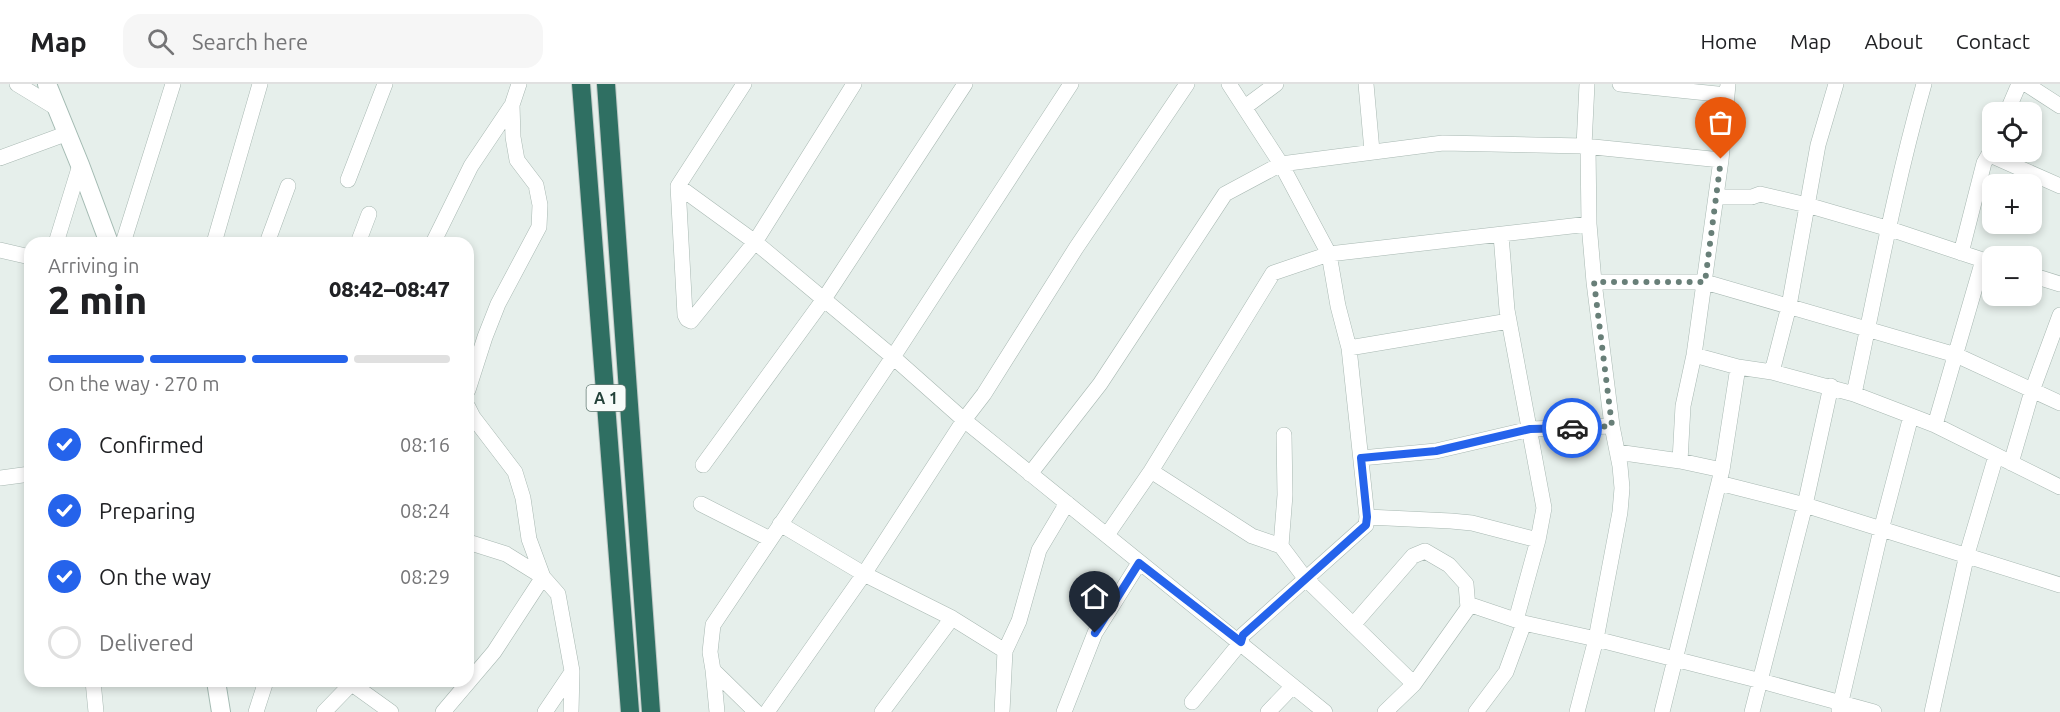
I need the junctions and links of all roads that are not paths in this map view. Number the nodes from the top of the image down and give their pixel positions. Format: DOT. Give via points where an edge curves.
graph roads {
  1 [pos="17,84"];
  2 [pos="47,84"];
  3 [pos="173,84"];
  4 [pos="260,84"];
  5 [pos="385,84"];
  6 [pos="519,84"];
  7 [pos="581,84"];
  8 [pos="606,84"];
  9 [pos="744,84"];
  10 [pos="854,84"];
  11 [pos="965,84"];
  12 [pos="1071,84"];
  13 [pos="1187,84"];
  14 [pos="1229,84"];
  15 [pos="1276,84"];
  16 [pos="1366,84"];
  17 [pos="1587,84"];
  18 [pos="1620,84"];
  19 [pos="1836,84"];
  20 [pos="1924,84"];
  21 [pos="2019,84"];
  22 [pos="2026,84"];
  23 [pos="1727,89"];
  24 [pos="2011,102"];
  25 [pos="512,105"];
  26 [pos="2060,106"];
  27 [pos="1245,107"];
  28 [pos="58,109"];
  29 [pos="68,133"];
  30 [pos="1586,147"];
  31 [pos="1372,151"];
  32 [pos="0,158"];
  33 [pos="1721,159"];
  34 [pos="1985,162"];
  35 [pos="2011,162"];
  36 [pos="1281,164"];
  37 [pos="80,165"];
  38 [pos="348,180"];
  39 [pos="288,186"];
  40 [pos="678,186"];
  41 [pos="2060,186"];
  42 [pos="1716,197"];
  43 [pos="1806,205"];
  44 [pos="369,213"];
  45 [pos="1589,224"];
  46 [pos="1889,228"];
  47 [pos="1501,235"];
  48 [pos="58,237"];
  49 [pos="107,237"];
  50 [pos="125,237"];
  51 [pos="216,237"];
  52 [pos="269,237"];
  53 [pos="360,237"];
  54 [pos="436,237"];
  55 [pos="755,242"];
  56 [pos="0,250"];
  57 [pos="1961,253"];
  58 [pos="1329,254"];
  59 [pos="24,256"];
  60 [pos="1982,260"];
  61 [pos="1982,277"];
  62 [pos="2042,278"];
  63 [pos="1594,282"];
  64 [pos="1705,282"];
  65 [pos="2060,284"];
  66 [pos="824,298"];
  67 [pos="1789,306"];
  68 [pos="2060,315"];
  69 [pos="1509,321"];
  70 [pos="1868,328"];
  71 [pos="1349,348"];
  72 [pos="1694,355"];
  73 [pos="1956,355"];
  74 [pos="894,357"];
  75 [pos="1738,367"];
  76 [pos="474,371"];
  77 [pos="1772,372"];
  78 [pos="1831,386"];
  79 [pos="2032,391"];
  80 [pos="1854,394"];
  81 [pos="2060,403"];
  82 [pos="1911,416"];
  83 [pos="474,418"];
  84 [pos="964,420"];
  85 [pos="1935,425"];
  86 [pos="1612,426"];
  87 [pos="1530,429"];
  88 [pos="1284,435"];
  89 [pos="1617,452"];
  90 [pos="1996,456"];
  91 [pos="1361,458"];
  92 [pos="1680,461"];
  93 [pos="2011,463"];
  94 [pos="704,465"];
  95 [pos="1151,471"];
  96 [pos="1030,474"];
  97 [pos="24,475"];
  98 [pos="1721,476"];
  99 [pos="0,478"];
  100 [pos="2060,487"];
  101 [pos="1067,503"];
  102 [pos="701,504"];
  103 [pos="1805,505"];
  104 [pos="1367,517"];
  105 [pos="780,524"];
  106 [pos="1881,530"];
  107 [pos="1107,535"];
  108 [pos="770,538"];
  109 [pos="1538,540"];
  110 [pos="474,544"];
  111 [pos="1281,546"];
  112 [pos="1967,554"];
  113 [pos="1139,563"];
  114 [pos="864,574"];
  115 [pos="543,577"];
  116 [pos="1305,578"];
  117 [pos="2060,585"];
  118 [pos="1468,608"];
  119 [pos="952,618"];
  120 [pos="1520,621"];
  121 [pos="1353,625"];
  122 [pos="1596,639"];
  123 [pos="1241,642"];
  124 [pos="1005,651"];
  125 [pos="1674,659"];
  126 [pos="713,670"];
  127 [pos="572,671"];
  128 [pos="474,676"];
  129 [pos="1761,681"];
  130 [pos="1414,684"];
  131 [pos="1293,686"];
  132 [pos="94,687"];
  133 [pos="217,687"];
  134 [pos="265,687"];
  135 [pos="348,687"];
  136 [pos="359,687"];
  137 [pos="464,687"];
  138 [pos="1192,702"];
  139 [pos="1840,707"];
  140 [pos="96,712"];
  141 [pos="221,712"];
  142 [pos="256,712"];
  143 [pos="324,712"];
  144 [pos="391,712"];
  145 [pos="443,712"];
  146 [pos="545,712"];
  147 [pos="571,712"];
  148 [pos="630,712"];
  149 [pos="651,712"];
  150 [pos="717,712"];
  151 [pos="756,712"];
  152 [pos="767,712"];
  153 [pos="882,712"];
  154 [pos="1002,712"];
  155 [pos="1064,712"];
  156 [pos="1268,712"];
  157 [pos="1325,712"];
  158 [pos="1385,712"];
  159 [pos="1476,712"];
  160 [pos="1577,712"];
  161 [pos="1662,712"];
  162 [pos="1752,712"];
  163 [pos="1874,712"];
  164 [pos="1932,712"];
  1 -- 28 [label="street"];
  2 -- 28 [label="street"];
  3 -- 50 [label="street"];
  4 -- 51 [label="street"];
  5 -- 38 [label="street"];
  6 -- 25 [label="street"];
  7 -- 148 [label="highway, A 1"];
  8 -- 149 [label="highway, A 1"];
  9 -- 40 [label="street"];
  10 -- 55 [label="street"];
  11 -- 66 [label="street"];
  12 -- 74 [label="street"];
  13 -- 84 [label="street"];
  14 -- 27 [label="street"];
  15 -- 27 [label="street"];
  16 -- 31 [label="street"];
  17 -- 30 [label="street"];
  18 -- 23 [label="street"];
  19 -- 43 [label="street"];
  20 -- 46 [label="street"];
  21 -- 24 [label="street"];
  22 -- 26 [label="street"];
  23 -- 33 [label="street"];
  25 -- 54 [label="street" via="471,166"];
  25 -- 76 [label="street" via="517,160 536,185 539,227 498,304"];
  27 -- 36 [label="street"];
  28 -- 29 [label="street"];
  29 -- 32 [label="street"];
  29 -- 37 [label="street"];
  30 -- 31 [label="street" via="1443,143"];
  30 -- 33 [label="street"];
  30 -- 45 [label="street"];
  31 -- 36 [label="street"];
  33 -- 42 [label="street"];
  34 -- 57 [label="street"];
  35 -- 41 [label="street"];
  36 -- 58 [label="street"];
  36 -- 96 [label="street" via="1225,194 1100,384"];
  37 -- 48 [label="street"];
  37 -- 49 [label="street"];
  39 -- 52 [label="street"];
  40 -- 55 [label="street"];
  40 -- 55 [label="street" via="687,319 691,321"];
  42 -- 43 [label="street" via="1760,194"];
  42 -- 64 [label="street"];
  43 -- 46 [label="street"];
  43 -- 67 [label="street"];
  44 -- 53 [label="street"];
  45 -- 47 [label="street"];
  45 -- 63 [label="street"];
  46 -- 57 [label="street"];
  46 -- 70 [label="street"];
  47 -- 58 [label="street"];
  47 -- 69 [label="street"];
  55 -- 66 [label="street"];
  56 -- 59 [label="street"];
  57 -- 60 [label="street"];
  58 -- 71 [label="street"];
  58 -- 95 [label="street" via="1273,273"];
  61 -- 73 [label="street"];
  62 -- 65 [label="street"];
  63 -- 64 [label="street"];
  63 -- 86 [label="street"];
  64 -- 67 [label="street"];
  64 -- 72 [label="street"];
  66 -- 74 [label="street"];
  66 -- 94 [label="street"];
  67 -- 70 [label="street"];
  67 -- 77 [label="street"];
  68 -- 79 [label="street"];
  69 -- 71 [label="street"];
  69 -- 87 [label="street"];
  70 -- 73 [label="street"];
  70 -- 80 [label="street"];
  71 -- 91 [label="street"];
  72 -- 75 [label="street"];
  72 -- 92 [label="street" via="1683,406"];
  73 -- 79 [label="street"];
  73 -- 85 [label="street"];
  74 -- 84 [label="street"];
  74 -- 105 [label="street"];
  75 -- 77 [label="street"];
  75 -- 98 [label="street"];
  77 -- 78 [label="street"];
  78 -- 80 [label="street"];
  78 -- 103 [label="street"];
  79 -- 81 [label="street"];
  79 -- 93 [label="street"];
  80 -- 82 [label="street"];
  82 -- 85 [label="street"];
  82 -- 106 [label="street"];
  83 -- 115 [label="street" via="515,472 529,539"];
  84 -- 96 [label="street"];
  84 -- 114 [label="street"];
  85 -- 90 [label="street"];
  86 -- 87 [label="street"];
  86 -- 89 [label="street"];
  87 -- 91 [label="street" via="1436,451"];
  87 -- 109 [label="street" via="1545,508"];
  88 -- 111 [label="street"];
  89 -- 92 [label="street"];
  89 -- 122 [label="street" via="1622,488 1620,512"];
  90 -- 93 [label="street"];
  90 -- 112 [label="street"];
  91 -- 104 [label="street"];
  92 -- 98 [label="street"];
  93 -- 100 [label="street"];
  95 -- 107 [label="street"];
  95 -- 111 [label="street" via="1252,536"];
  96 -- 101 [label="street"];
  97 -- 99 [label="street"];
  98 -- 103 [label="street"];
  98 -- 125 [label="street"];
  101 -- 107 [label="street"];
  101 -- 124 [label="street" via="1039,550 1019,621"];
  102 -- 108 [label="street"];
  103 -- 106 [label="street"];
  103 -- 129 [label="street"];
  104 -- 109 [label="street" via="1472,523"];
  104 -- 116 [label="street" via="1366,525"];
  105 -- 108 [label="street"];
  105 -- 114 [label="street"];
  106 -- 112 [label="street"];
  106 -- 139 [label="street"];
  107 -- 113 [label="street"];
  108 -- 126 [label="street" via="713,625"];
  109 -- 120 [label="street"];
  110 -- 115 [label="street" via="506,554"];
  111 -- 116 [label="street"];
  112 -- 117 [label="street"];
  112 -- 164 [label="street"];
  113 -- 123 [label="street"];
  113 -- 155 [label="street" via="1095,633"];
  114 -- 119 [label="street"];
  114 -- 152 [label="street"];
  115 -- 127 [label="street" via="558,594"];
  115 -- 128 [label="street"];
  116 -- 121 [label="street"];
  116 -- 123 [label="street" via="1243,635"];
  118 -- 120 [label="street" via="1474,606"];
  118 -- 121 [label="street" via="1466,584 1449,565 1425,551 1413,556"];
  118 -- 130 [label="street"];
  119 -- 124 [label="street"];
  119 -- 153 [label="street"];
  120 -- 122 [label="street"];
  120 -- 159 [label="street" via="1506,672"];
  121 -- 130 [label="street"];
  122 -- 125 [label="street"];
  122 -- 160 [label="street"];
  123 -- 131 [label="street"];
  123 -- 138 [label="street"];
  124 -- 154 [label="street"];
  125 -- 129 [label="street"];
  125 -- 161 [label="street"];
  126 -- 150 [label="street"];
  126 -- 151 [label="street"];
  127 -- 146 [label="street"];
  127 -- 147 [label="street"];
  129 -- 139 [label="street"];
  129 -- 162 [label="street"];
  130 -- 158 [label="street"];
  131 -- 156 [label="street"];
  131 -- 157 [label="street"];
  132 -- 140 [label="street"];
  133 -- 141 [label="street"];
  134 -- 142 [label="street"];
  135 -- 143 [label="street"];
  136 -- 144 [label="street"];
  137 -- 145 [label="street"];
  139 -- 163 [label="street"];
}
